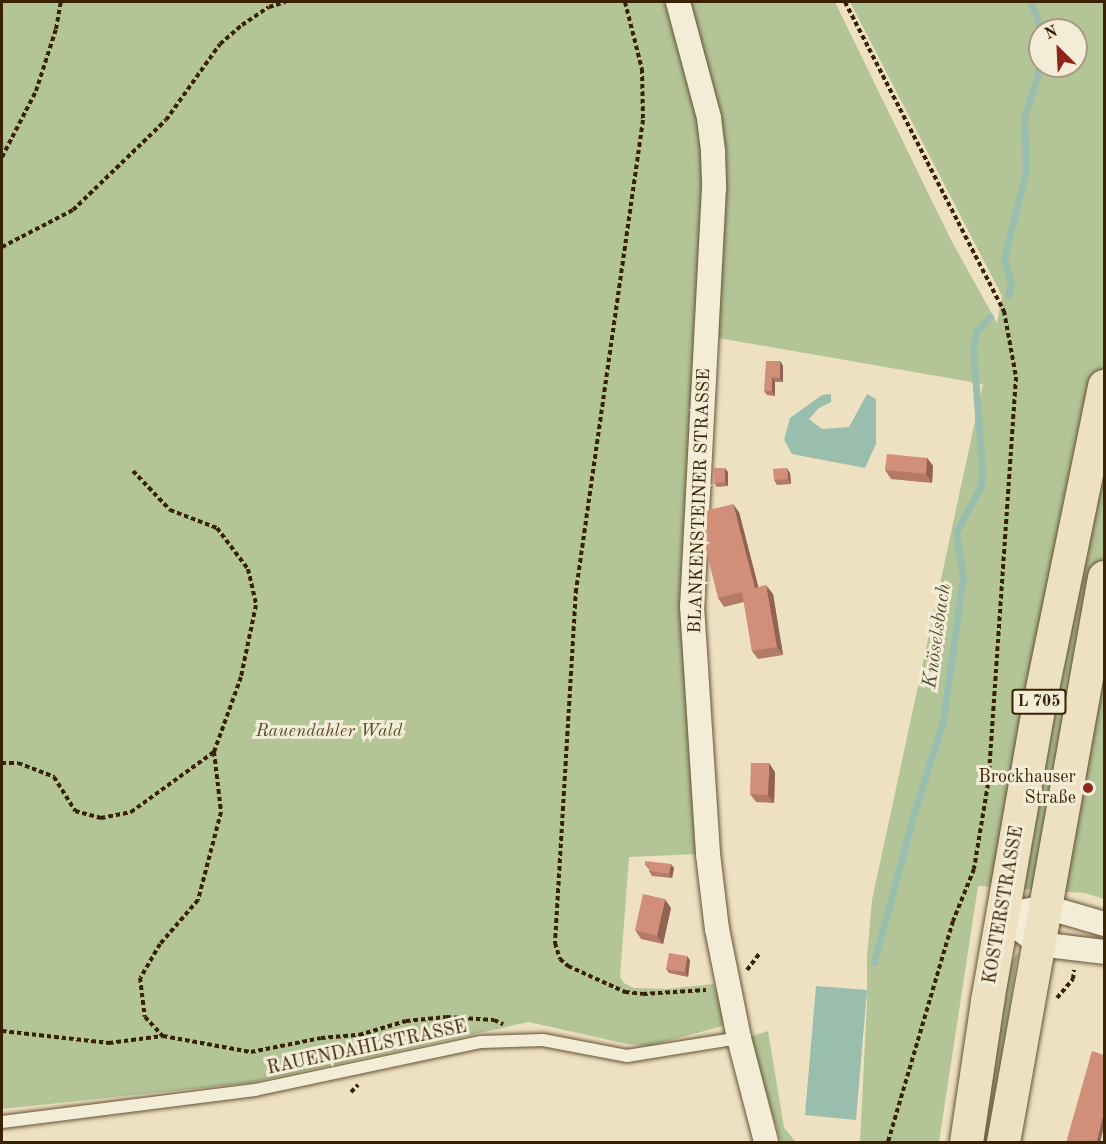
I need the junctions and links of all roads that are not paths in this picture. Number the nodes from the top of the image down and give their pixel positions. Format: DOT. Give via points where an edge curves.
graph roads {
  1 [pos="678,2"];
  2 [pos="1104,386"];
  3 [pos="1104,577"];
  4 [pos="1046,907"];
  5 [pos="1002,915"];
  6 [pos="1104,924"];
  7 [pos="1040,944"];
  8 [pos="1104,952"];
  9 [pos="739,1038"];
  10 [pos="2,1122"];
  11 [pos="967,1138"];
  12 [pos="1003,1140"];
  13 [pos="766,1143"];
  1 -- 9 [label="street, BLANKENSTEINER STRASSE" via="710,118 713,153 692,606 708,854 717,929"];
  2 -- 5 [label="main road, KOSTERSTRASSE / L 705" via="1039,703"];
  3 -- 4 [label="main road, L 705"];
  4 -- 5 [label="street"];
  4 -- 6 [label="street"];
  4 -- 7 [label="main road, L 705"];
  5 -- 7 [label="street"];
  5 -- 11 [label="main road, KOSTERSTRASSE / L 705"];
  7 -- 8 [label="street"];
  7 -- 12 [label="main road, L 705"];
  9 -- 10 [label="lane, RAUENDAHLSTRASSE" via="627,1056 543,1040 481,1042 255,1090"];
  9 -- 13 [label="street, BLANKENSTEINER STRASSE"];
}
